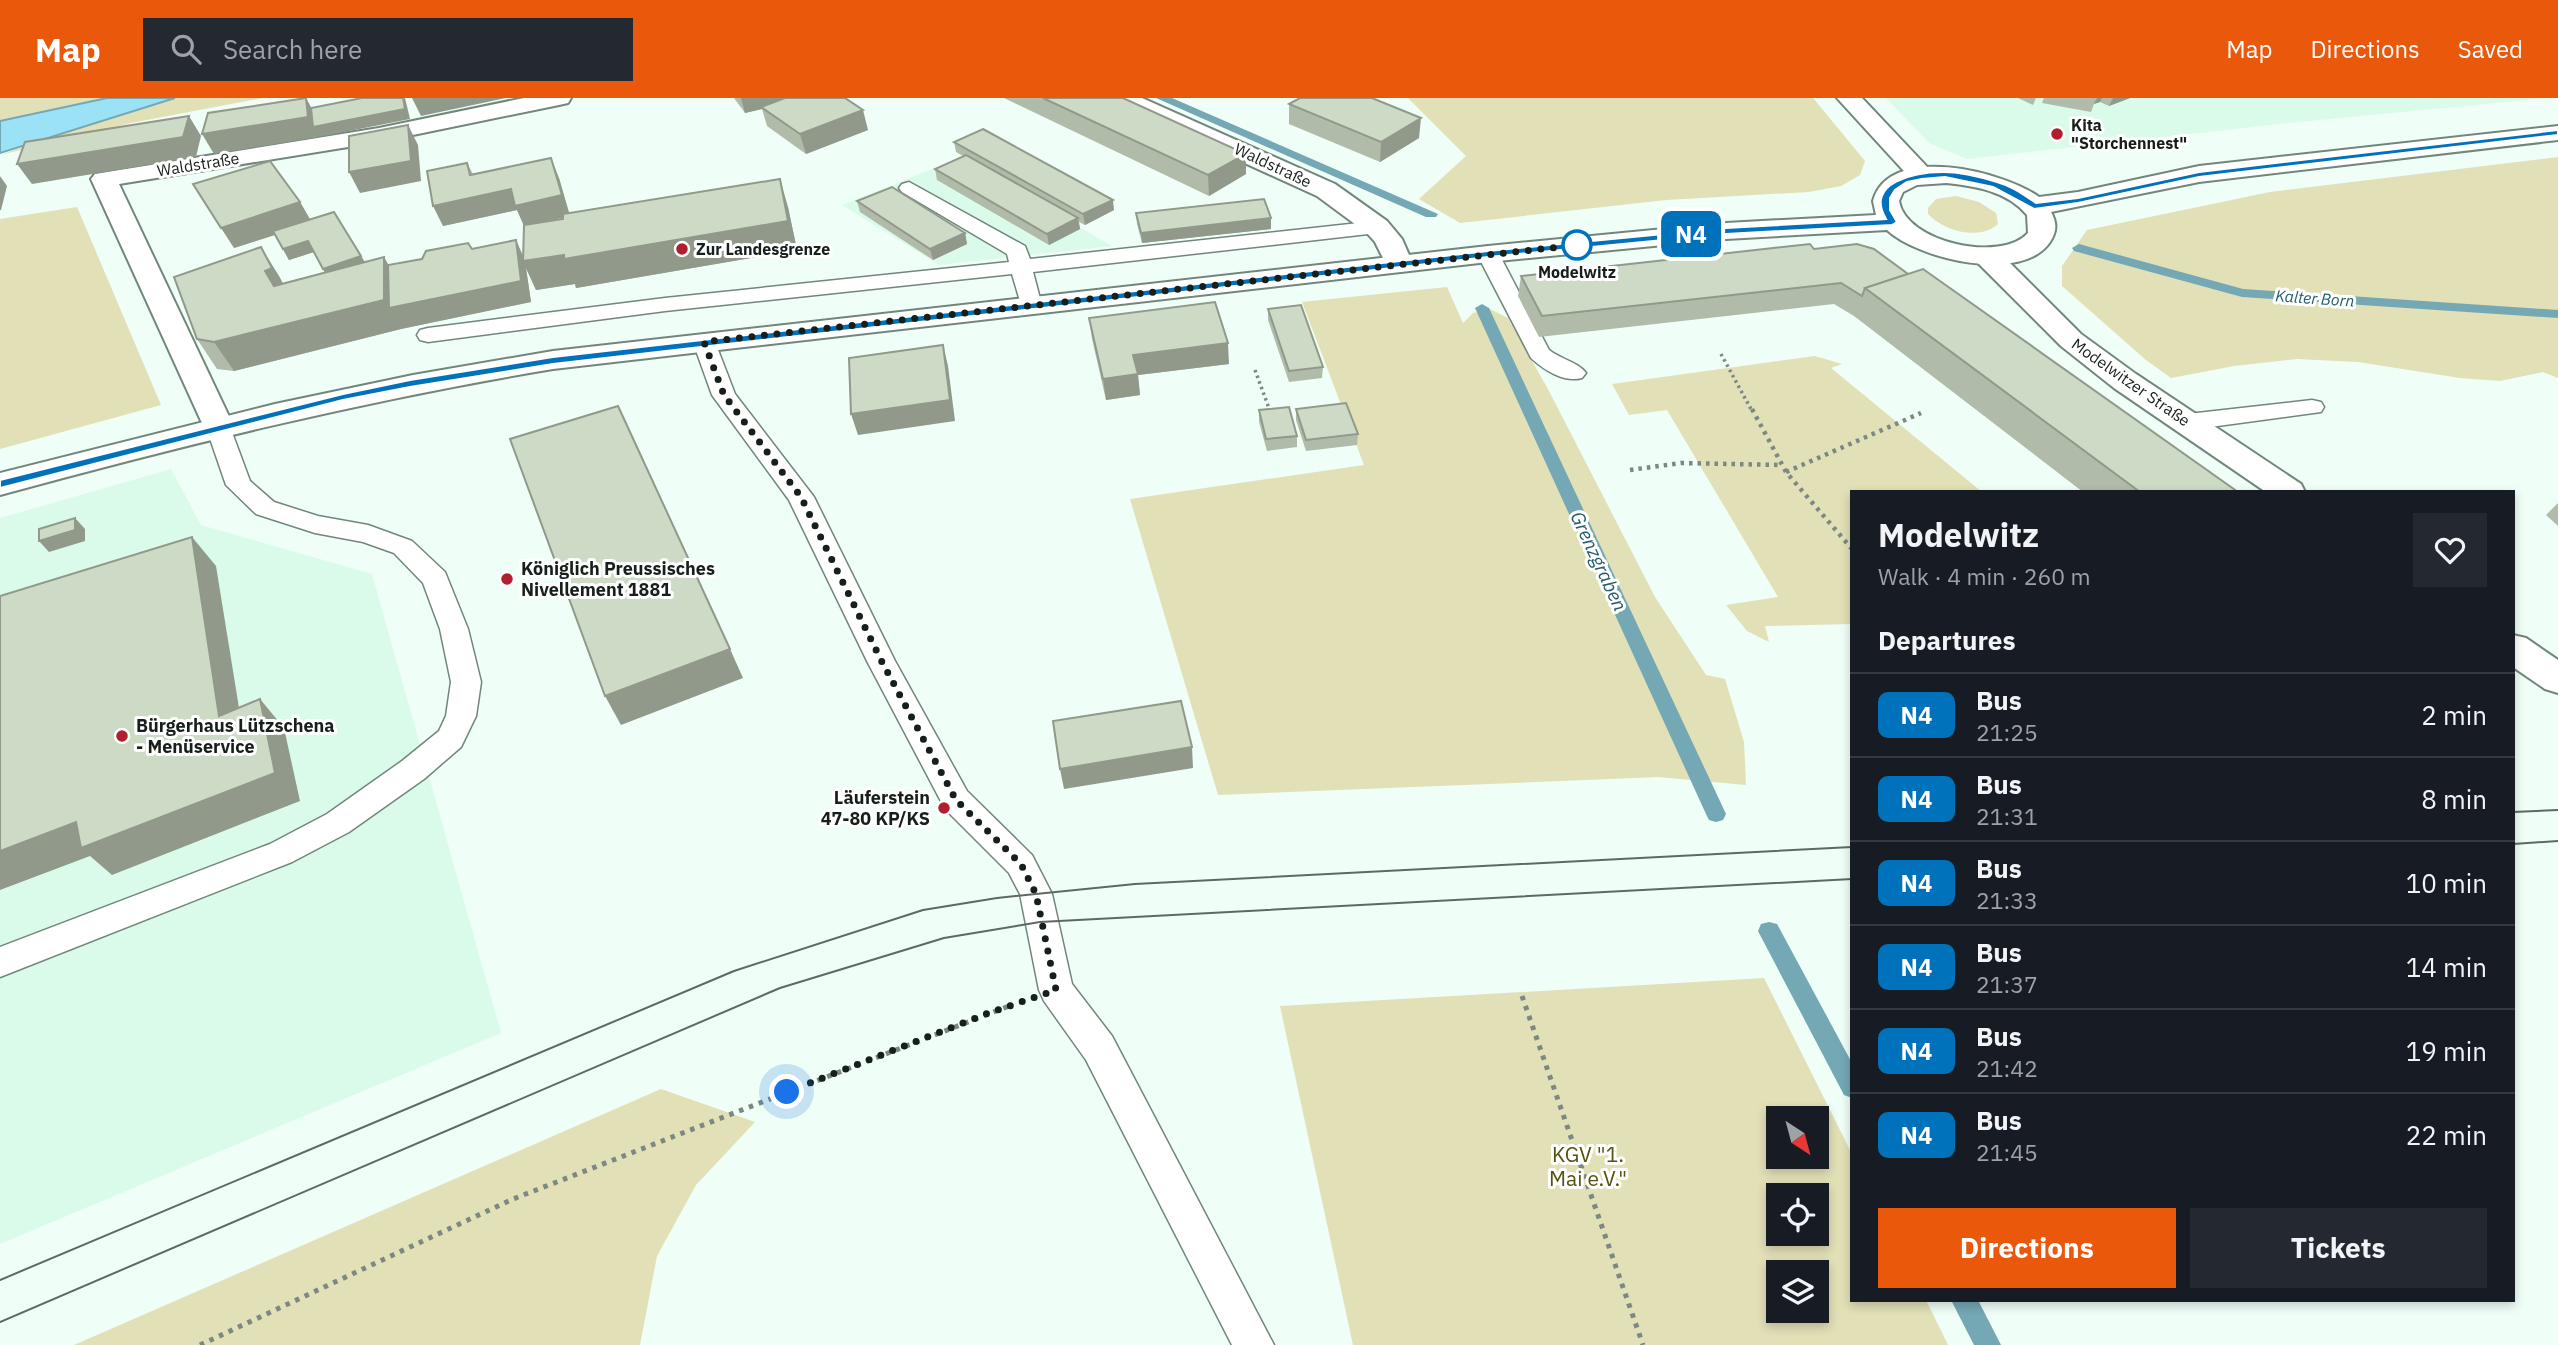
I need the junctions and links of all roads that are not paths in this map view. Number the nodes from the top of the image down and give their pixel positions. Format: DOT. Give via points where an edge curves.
graph roads {
  1 [pos="559,98"];
  2 [pos="1122,98"];
  3 [pos="1849,98"];
  4 [pos="2558,133"];
  5 [pos="1922,176"];
  6 [pos="909,188"];
  7 [pos="2034,206"];
  8 [pos="1892,222"];
  9 [pos="1377,227"];
  10 [pos="1488,254"];
  11 [pos="1987,256"];
  12 [pos="1399,264"];
  13 [pos="1020,269"];
  14 [pos="1031,306"];
  15 [pos="428,335"];
  16 [pos="704,342"];
  17 [pos="1574,373"];
  18 [pos="2312,407"];
  19 [pos="2188,422"];
  20 [pos="218,427"];
  21 [pos="0,484"];
  22 [pos="2286,490"];
  23 [pos="2515,649"];
  24 [pos="2558,679"];
  25 [pos="0,962"];
  26 [pos="1254,1345"];
  1 -- 20 [label="street, Waldstraße" via="379,135 104,179"];
  2 -- 9 [label="street, Waldstraße" via="1326,190"];
  3 -- 5 [label="street"];
  4 -- 7 [label="street" via="2199,174"];
  5 -- 7 [label="street" via="1958,176 1996,184"];
  5 -- 8 [label="street" via="1904,180 1885,198"];
  6 -- 13 [label="lane" via="1017,251"];
  7 -- 11 [label="street" via="2043,218 2045,230 2040,241 2010,255"];
  8 -- 10 [label="street" via="1726,231"];
  8 -- 11 [label="street" via="1932,246"];
  9 -- 12 [label="street, Waldstraße"];
  9 -- 13 [label="lane"];
  10 -- 12 [label="street"];
  10 -- 17 [label="lane" via="1539,353"];
  11 -- 19 [label="street, Modelwitzer Straße" via="2071,340"];
  12 -- 14 [label="street"];
  13 -- 14 [label="lane"];
  13 -- 15 [label="lane" via="544,318"];
  14 -- 16 [label="street"];
  16 -- 20 [label="street" via="421,381"];
  16 -- 26 [label="lane" via="724,395 801,497 956,800 1021,864 1036,894 1056,990 1099,1048"];
  18 -- 19 [label="lane"];
  19 -- 22 [label="street, Modelwitzer Straße"];
  20 -- 21 [label="street"];
  20 -- 25 [label="lane" via="239,485 265,508 403,547 435,579 454,629 466,682 461,716 450,739 338,823 281,853"];
  23 -- 24 [label="street"];
}
